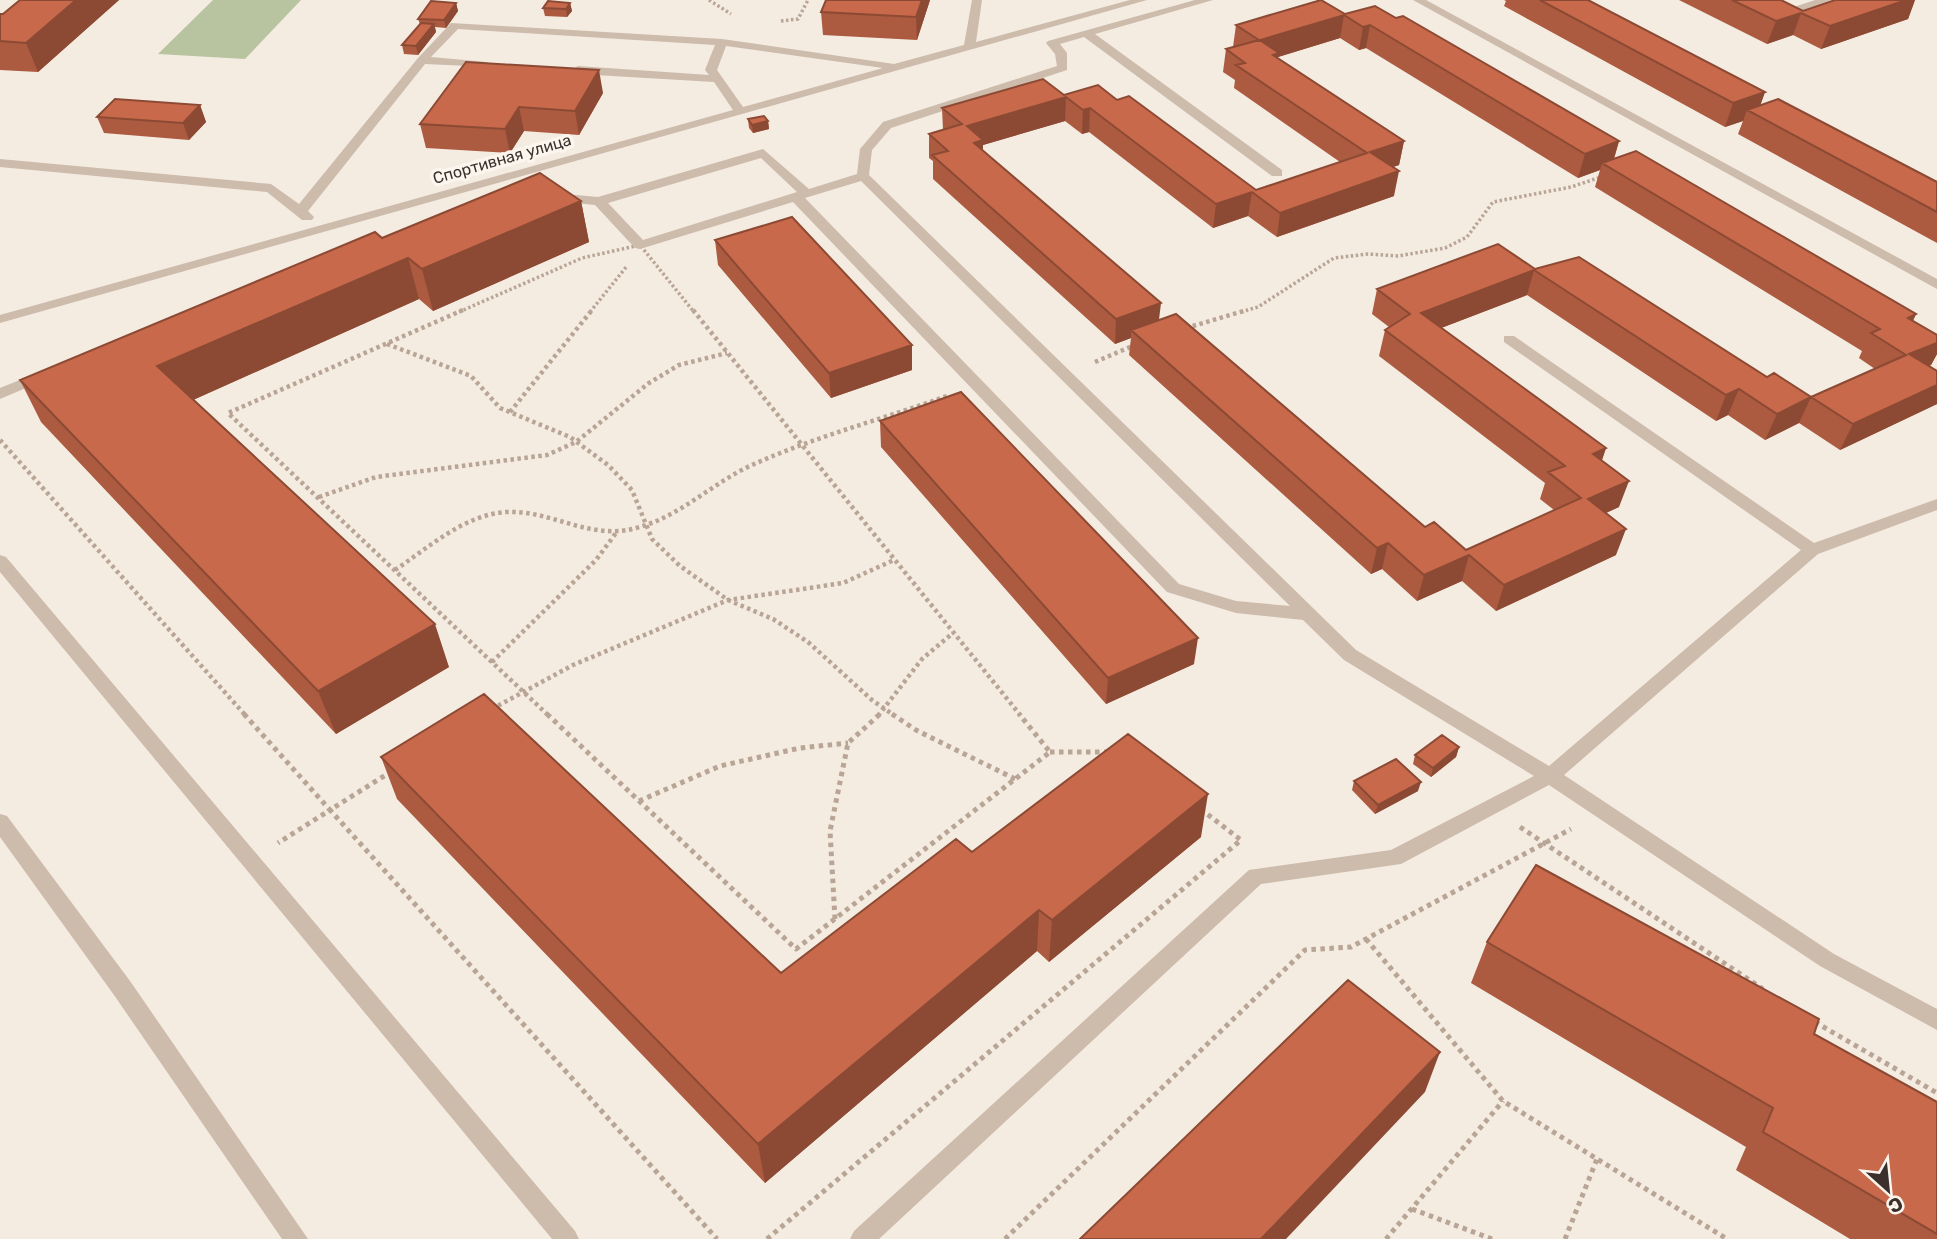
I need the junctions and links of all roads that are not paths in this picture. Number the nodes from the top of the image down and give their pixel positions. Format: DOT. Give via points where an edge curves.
graph roads {
  1 [pos="977,0"];
  2 [pos="1142,0"];
  3 [pos="1208,0"];
  4 [pos="1418,0"];
  5 [pos="1755,0"];
  6 [pos="1826,0"];
  7 [pos="1086,33"];
  8 [pos="722,42"];
  9 [pos="969,47"];
  10 [pos="422,60"];
  11 [pos="501,65"];
  12 [pos="895,66"];
  13 [pos="569,70"];
  14 [pos="718,79"];
  15 [pos="739,110"];
  16 [pos="0,163"];
  17 [pos="1277,173"];
  18 [pos="863,176"];
  19 [pos="801,195"];
  20 [pos="535,196"];
  21 [pos="599,201"];
  22 [pos="300,212"];
  23 [pos="321,228"];
  24 [pos="1937,285"];
  25 [pos="0,319"];
  26 [pos="1509,339"];
  27 [pos="50,373"];
  28 [pos="0,394"];
  29 [pos="1937,503"];
  30 [pos="1812,550"];
  31 [pos="0,561"];
  32 [pos="1309,614"];
  33 [pos="1550,776"];
  34 [pos="0,821"];
  35 [pos="1937,1020"];
  36 [pos="296,1239"];
  37 [pos="567,1239"];
  38 [pos="862,1239"];
  1 -- 9 [label="street"];
  2 -- 9 [label="street, Спортивная улица"];
  3 -- 7 [label="street"];
  4 -- 24 [label="street"];
  5 -- 6 [label="street" via="1784,14"];
  7 -- 17 [label="street"];
  7 -- 18 [label="street" via="1052,43 1061,53 1063,68 887,125 866,149"];
  8 -- 10 [label="street" via="455,25"];
  8 -- 12 [label="street"];
  8 -- 14 [label="street" via="710,70"];
  9 -- 12 [label="street, Спортивная улица"];
  10 -- 11 [label="street"];
  10 -- 22 [label="street"];
  12 -- 15 [label="street, Спортивная улица"];
  13 -- 14 [label="street"];
  14 -- 15 [label="street"];
  15 -- 23 [label="street, Спортивная улица"];
  16 -- 22 [label="street" via="271,188"];
  18 -- 19 [label="street"];
  18 -- 32 [label="street"];
  19 -- 21 [label="street" via="763,153"];
  19 -- 21 [label="street" via="637,249"];
  19 -- 32 [label="street" via="1173,588 1236,607"];
  20 -- 21 [label="street"];
  22 -- 23 [label="street"];
  23 -- 25 [label="street, Спортивная улица"];
  26 -- 30 [label="street"];
  27 -- 28 [label="street"];
  29 -- 30 [label="street"];
  30 -- 33 [label="street"];
  31 -- 37 [label="street"];
  32 -- 33 [label="street" via="1350,655"];
  33 -- 35 [label="street" via="1827,960"];
  33 -- 38 [label="street" via="1394,858 1256,876"];
  34 -- 36 [label="street"];
}
